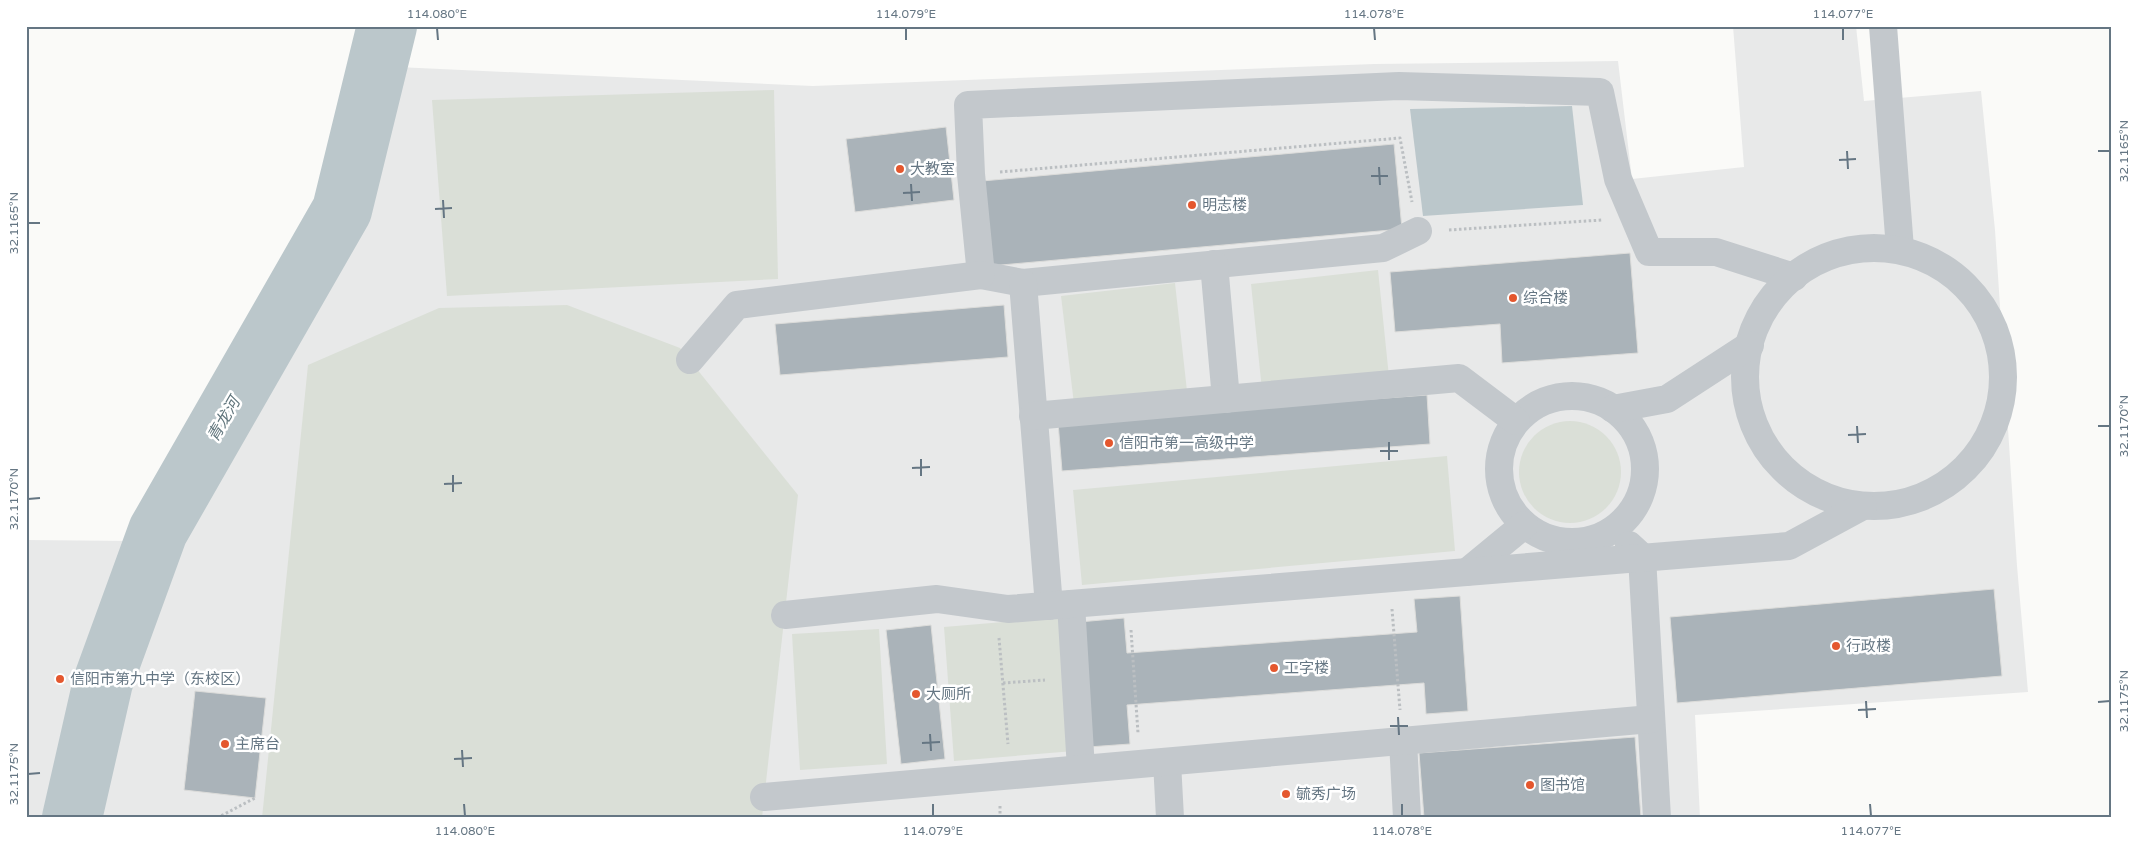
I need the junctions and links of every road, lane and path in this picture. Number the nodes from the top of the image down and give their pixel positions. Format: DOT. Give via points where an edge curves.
graph roads {
  1 [pos="1883,26"];
  2 [pos="971,174"];
  3 [pos="1635,218"];
  4 [pos="1418,232"];
  5 [pos="1900,249"];
  6 [pos="1214,264"];
  7 [pos="981,275"];
  8 [pos="1794,277"];
  9 [pos="1022,283"];
  10 [pos="1750,345"];
  11 [pos="690,360"];
  12 [pos="1226,399"];
  13 [pos="1613,409"];
  14 [pos="1033,416"];
  15 [pos="1516,421"];
  16 [pos="1863,506"];
  17 [pos="1524,524"];
  18 [pos="1613,529"];
  19 [pos="1642,557"];
  20 [pos="1467,572"];
  21 [pos="1390,578"];
  22 [pos="1129,600"];
  23 [pos="1060,605"];
  24 [pos="996,607"];
  25 [pos="785,615"];
  26 [pos="1075,678"];
  27 [pos="1003,683"];
  28 [pos="1651,719"];
  29 [pos="1403,741"];
  30 [pos="1167,762"];
  31 [pos="1140,764"];
  32 [pos="1081,769"];
  33 [pos="1011,775"];
  34 [pos="764,797"];
  35 [pos="255,798"];
  36 [pos="217,818"];
  37 [pos="1170,818"];
  38 [pos="1407,818"];
  39 [pos="1657,818"];
  1 -- 5 [label="street"];
  2 -- 3 [label="street" via="968,105 1399,86 1600,92 1618,179"];
  2 -- 4 [label="path" via="1400,138"];
  2 -- 7 [label="street"];
  3 -- 4 [label="path"];
  3 -- 8 [label="street" via="1649,252 1716,252"];
  4 -- 6 [label="street" via="1383,248"];
  5 -- 8 [label="street" via="1856,248 1814,262"];
  5 -- 16 [label="street" via="1937,263 1968,287 1991,318 2003,355 2004,399 1989,441 1961,475 1924,498 1881,508"];
  6 -- 9 [label="street"];
  6 -- 12 [label="street"];
  7 -- 9 [label="street"];
  7 -- 11 [label="street" via="738,305"];
  8 -- 10 [label="street" via="1779,288 1754,325"];
  9 -- 14 [label="street"];
  10 -- 13 [label="street" via="1667,399"];
  10 -- 16 [label="street" via="1744,367 1748,411 1766,451 1797,482 1837,502"];
  12 -- 14 [label="street"];
  12 -- 15 [label="street" via="1459,378"];
  13 -- 15 [label="street" via="1580,395 1555,397 1533,406"];
  13 -- 18 [label="street" via="1625,418 1640,439 1646,464 1639,497 1631,512"];
  14 -- 23 [label="street"];
  15 -- 17 [label="street" via="1504,440 1498,463 1500,486 1509,508"];
  16 -- 19 [label="street" via="1789,546"];
  17 -- 18 [label="street" via="1544,536 1567,542 1590,540"];
  17 -- 20 [label="street"];
  18 -- 19 [label="street"];
  19 -- 20 [label="street"];
  19 -- 28 [label="street"];
  20 -- 21 [label="street"];
  21 -- 22 [label="street"];
  21 -- 29 [label="path"];
  22 -- 23 [label="street"];
  22 -- 31 [label="path"];
  23 -- 24 [label="street"];
  23 -- 26 [label="street"];
  24 -- 25 [label="street" via="937,599"];
  24 -- 27 [label="path"];
  26 -- 27 [label="path"];
  26 -- 32 [label="street"];
  27 -- 33 [label="path"];
  28 -- 29 [label="street"];
  28 -- 39 [label="street"];
  29 -- 30 [label="street"];
  29 -- 38 [label="street"];
  30 -- 31 [label="street"];
  30 -- 37 [label="street"];
  31 -- 32 [label="street"];
  32 -- 33 [label="street"];
  33 -- 34 [label="street"];
  35 -- 36 [label="path"];
}
